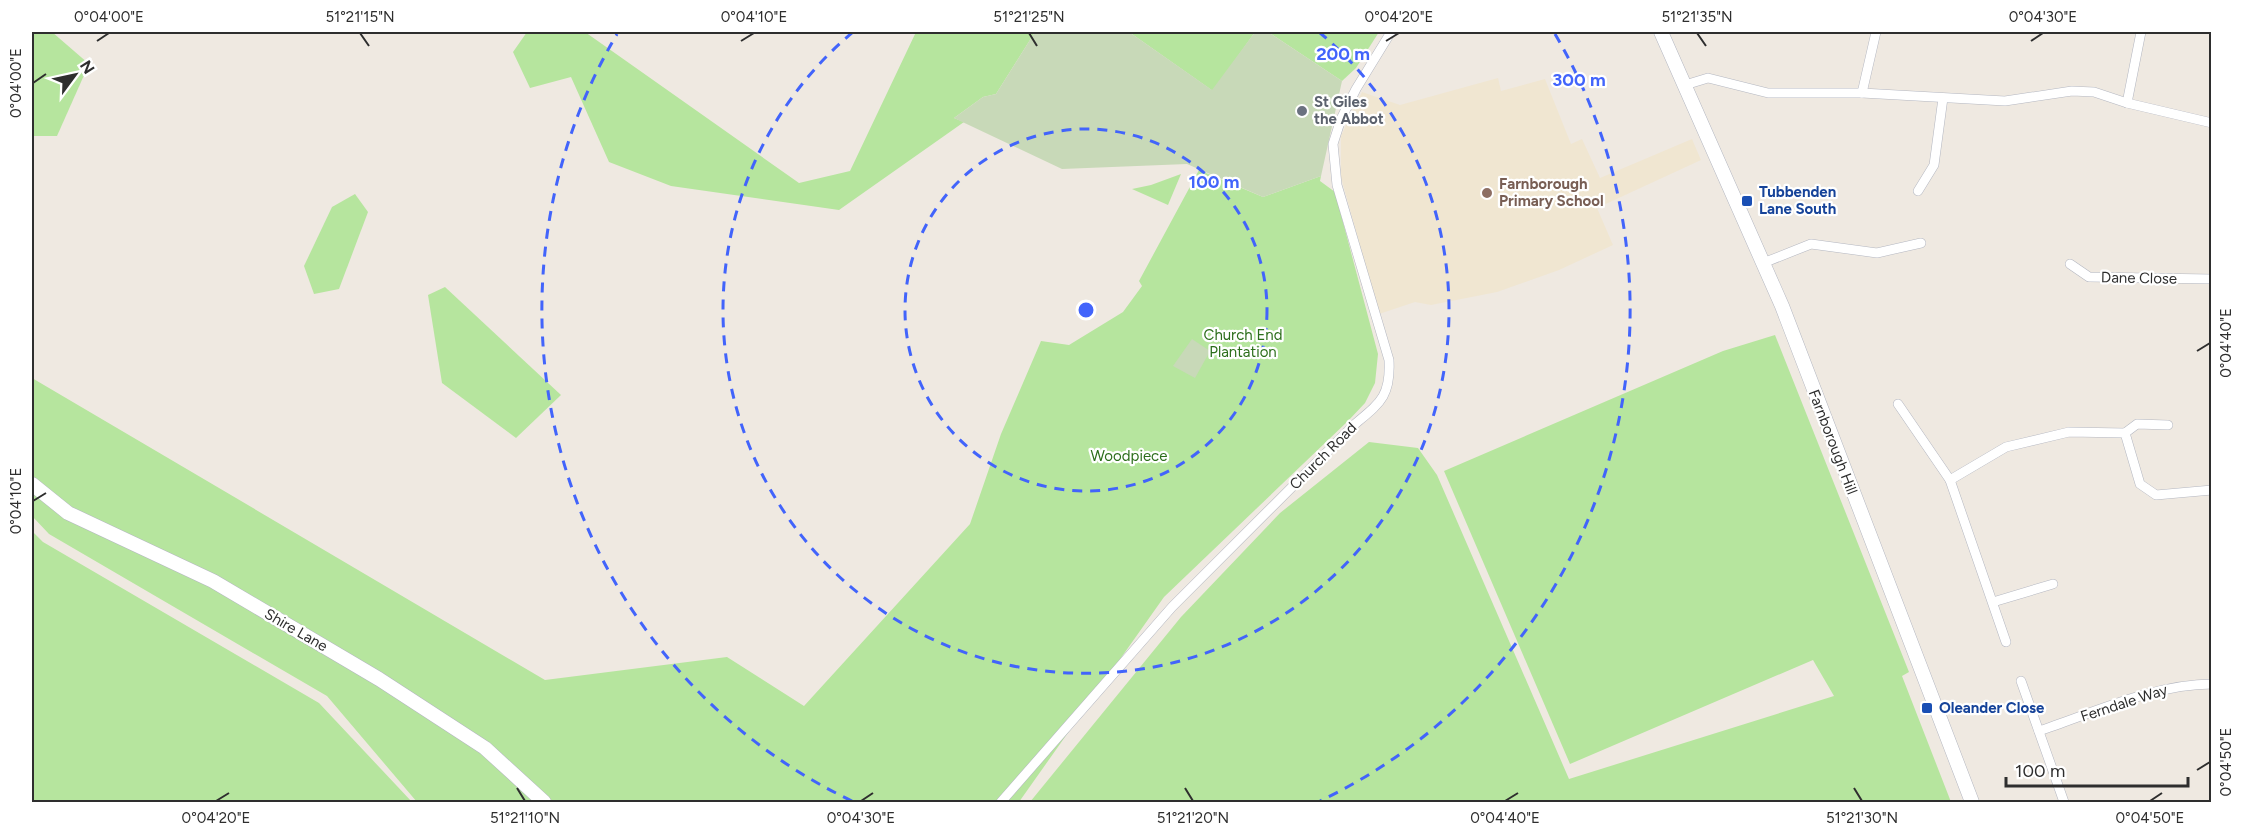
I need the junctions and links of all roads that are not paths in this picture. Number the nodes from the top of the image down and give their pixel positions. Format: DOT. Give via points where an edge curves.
graph roads {
  1 [pos="1390,32"];
  2 [pos="1660,32"];
  3 [pos="1876,32"];
  4 [pos="2141,32"];
  5 [pos="1685,85"];
  6 [pos="1862,93"];
  7 [pos="1943,98"];
  8 [pos="2127,103"];
  9 [pos="2211,123"];
  10 [pos="1918,191"];
  11 [pos="1921,243"];
  12 [pos="1763,263"];
  13 [pos="2070,264"];
  14 [pos="2211,279"];
  15 [pos="1898,404"];
  16 [pos="2168,425"];
  17 [pos="2125,433"];
  18 [pos="1950,480"];
  19 [pos="32,484"];
  20 [pos="2211,490"];
  21 [pos="2053,584"];
  22 [pos="1993,602"];
  23 [pos="2006,642"];
  24 [pos="2021,681"];
  25 [pos="2211,684"];
  26 [pos="2039,731"];
  27 [pos="544,802"];
  28 [pos="1001,802"];
  29 [pos="1972,802"];
  30 [pos="2064,802"];
  1 -- 28 [label="street, Church Road" via="1356,89 1333,144 1337,185 1389,360 1390,381 1386,389 1378,404 1172,607"];
  2 -- 5 [label="main road, Farnborough Hill"];
  3 -- 6 [label="street"];
  4 -- 8 [label="street"];
  5 -- 6 [label="street" via="1708,78 1768,93"];
  5 -- 12 [label="main road, Farnborough Hill"];
  6 -- 7 [label="street"];
  7 -- 8 [label="street" via="2005,101 2072,91 2094,92"];
  7 -- 10 [label="street" via="1934,165"];
  8 -- 9 [label="street"];
  11 -- 12 [label="street" via="1877,253 1811,244"];
  12 -- 29 [label="main road, Farnborough Hill"];
  13 -- 14 [label="street, Dane Close" via="2089,277"];
  15 -- 18 [label="street"];
  16 -- 17 [label="street" via="2137,424"];
  17 -- 18 [label="street" via="2069,432 2006,447"];
  17 -- 20 [label="street" via="2139,484 2156,495"];
  18 -- 22 [label="street"];
  19 -- 27 [label="main road, Shire Lane" via="68,513 213,581 379,679 485,748"];
  21 -- 22 [label="street"];
  22 -- 23 [label="street"];
  24 -- 26 [label="street"];
  25 -- 26 [label="street, Ferndale Way" via="2158,691"];
  26 -- 30 [label="street"];
}
